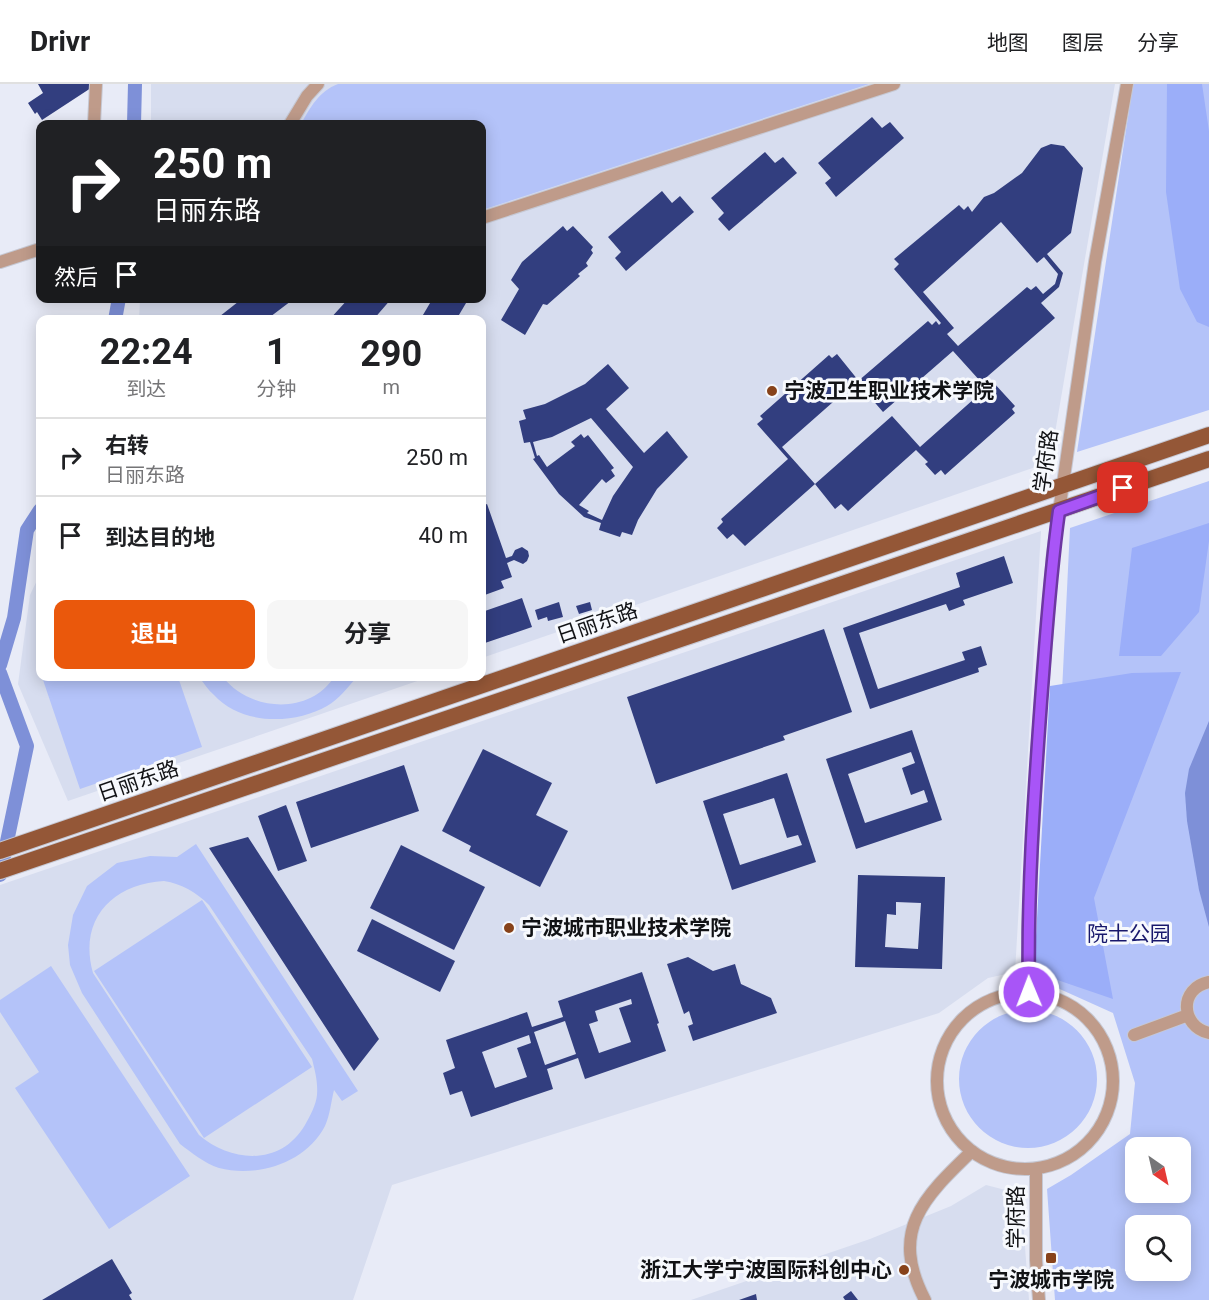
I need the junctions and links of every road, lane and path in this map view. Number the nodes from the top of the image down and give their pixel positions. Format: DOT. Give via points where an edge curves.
graph roads {
  1 [pos="96,84"];
  2 [pos="318,84"];
  3 [pos="894,84"];
  4 [pos="1127,84"];
  5 [pos="94,120"];
  6 [pos="292,120"];
  7 [pos="486,217"];
  8 [pos="36,250"];
  9 [pos="0,262"];
  10 [pos="1209,435"];
  11 [pos="1209,459"];
  12 [pos="1062,485"];
  13 [pos="1059,511"];
  14 [pos="0,852"];
  15 [pos="0,871"];
  16 [pos="1209,982"];
  17 [pos="1029,992"];
  18 [pos="1188,1015"];
  19 [pos="1209,1033"];
  20 [pos="1134,1035"];
  21 [pos="972,1151"];
  22 [pos="1036,1169"];
  23 [pos="925,1300"];
  24 [pos="1040,1300"];
  1 -- 5 [label="street"];
  2 -- 6 [label="street"];
  3 -- 7 [label="street"];
  4 -- 12 [label="street, 学府路" via="1095,262"];
  8 -- 9 [label="street"];
  10 -- 12 [label="main road, 日丽东路"];
  11 -- 13 [label="main road, 日丽东路"];
  12 -- 13 [label="street, 学府路"];
  12 -- 14 [label="main road, 日丽东路"];
  13 -- 15 [label="main road, 日丽东路"];
  13 -- 17 [label="street, 学府路" via="1038,738 1028,926"];
  16 -- 18 [label="street" via="1191,992 1186,1007"];
  17 -- 21 [label="street, 学府路" via="1000,995 974,1008 953,1029 940,1056 936,1085 942,1113 957,1138"];
  17 -- 22 [label="street, 学府路" via="1061,999 1089,1017 1108,1045 1115,1077 1110,1110 1094,1138 1068,1160"];
  18 -- 19 [label="street" via="1198,1029"];
  18 -- 20 [label="street"];
  21 -- 22 [label="street, 学府路" via="1007,1168"];
  21 -- 23 [label="street" via="922,1205 911,1229 909,1250 916,1283"];
  22 -- 24 [label="street, 学府路"];
}
